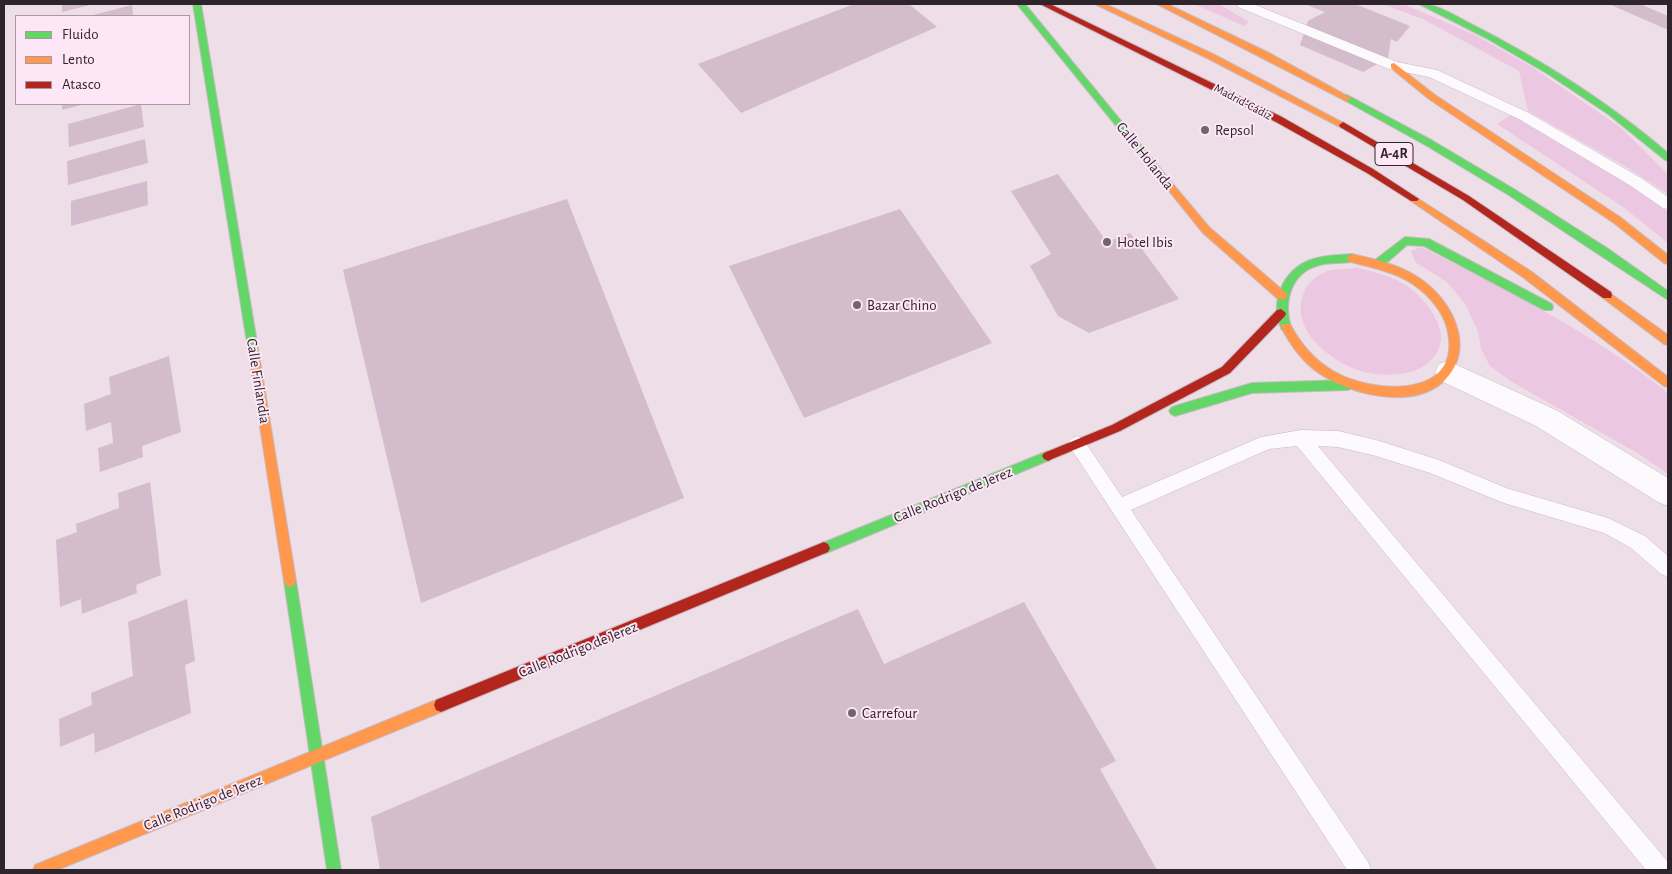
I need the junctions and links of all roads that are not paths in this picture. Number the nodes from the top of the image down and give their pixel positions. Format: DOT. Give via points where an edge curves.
graph roads {
  1 [pos="197,4"];
  2 [pos="1021,4"];
  3 [pos="1044,4"];
  4 [pos="1100,4"];
  5 [pos="1161,4"];
  6 [pos="1242,4"];
  7 [pos="1423,4"];
  8 [pos="1394,66"];
  9 [pos="1668,158"];
  10 [pos="1668,204"];
  11 [pos="1668,260"];
  12 [pos="1379,263"];
  13 [pos="1282,296"];
  14 [pos="1668,296"];
  15 [pos="1281,313"];
  16 [pos="1668,341"];
  17 [pos="1624,349"];
  18 [pos="1448,372"];
  19 [pos="1668,383"];
  20 [pos="1351,385"];
  21 [pos="1116,428"];
  22 [pos="1301,438"];
  23 [pos="1077,444"];
  24 [pos="1668,493"];
  25 [pos="1119,508"];
  26 [pos="1668,568"];
  27 [pos="318,757"];
  28 [pos="40,870"];
  29 [pos="334,870"];
  30 [pos="1360,870"];
  31 [pos="1660,870"];
  1 -- 27 [label="main road, Calle Finlandia"];
  2 -- 13 [label="main road, Calle Holanda" via="1206,230"];
  3 -- 17 [label="main road, Madrid-Cádiz" via="1238,98 1383,179 1528,275"];
  4 -- 16 [label="main road, A-4R" via="1252,76 1397,156 1549,252"];
  5 -- 14 [label="main road, A-4R" via="1410,131 1494,180"];
  6 -- 8 [label="lane"];
  7 -- 9 [label="main road" via="1492,35 1538,62 1623,118"];
  8 -- 10 [label="lane" via="1432,73 1524,116"];
  8 -- 11 [label="main road" via="1432,97 1617,220"];
  12 -- 13 [label="main road" via="1344,258 1305,266 1290,279"];
  12 -- 17 [label="main road" via="1406,242 1426,242"];
  12 -- 18 [label="main road" via="1405,274 1428,290 1446,310 1456,332 1456,353"];
  13 -- 15 [label="main road"];
  15 -- 20 [label="main road" via="1288,334 1303,354 1325,372"];
  15 -- 21 [label="main road, Calle Rodrigo de Jerez" via="1226,370"];
  17 -- 19 [label="main road"];
  18 -- 20 [label="main road" via="1431,385 1407,392 1380,392"];
  18 -- 24 [label="street" via="1546,418"];
  20 -- 21 [label="main road, Calle Rodrigo de Jerez" via="1252,388"];
  21 -- 23 [label="main road, Calle Rodrigo de Jerez"];
  22 -- 25 [label="lane" via="1267,442"];
  22 -- 26 [label="lane" via="1338,439 1376,448 1433,466 1504,495 1608,526 1638,542"];
  22 -- 31 [label="lane"];
  23 -- 25 [label="lane"];
  23 -- 27 [label="main road, Calle Rodrigo de Jerez"];
  25 -- 30 [label="lane"];
  27 -- 28 [label="main road, Calle Rodrigo de Jerez"];
  27 -- 29 [label="main road, Calle Finlandia"];
}
